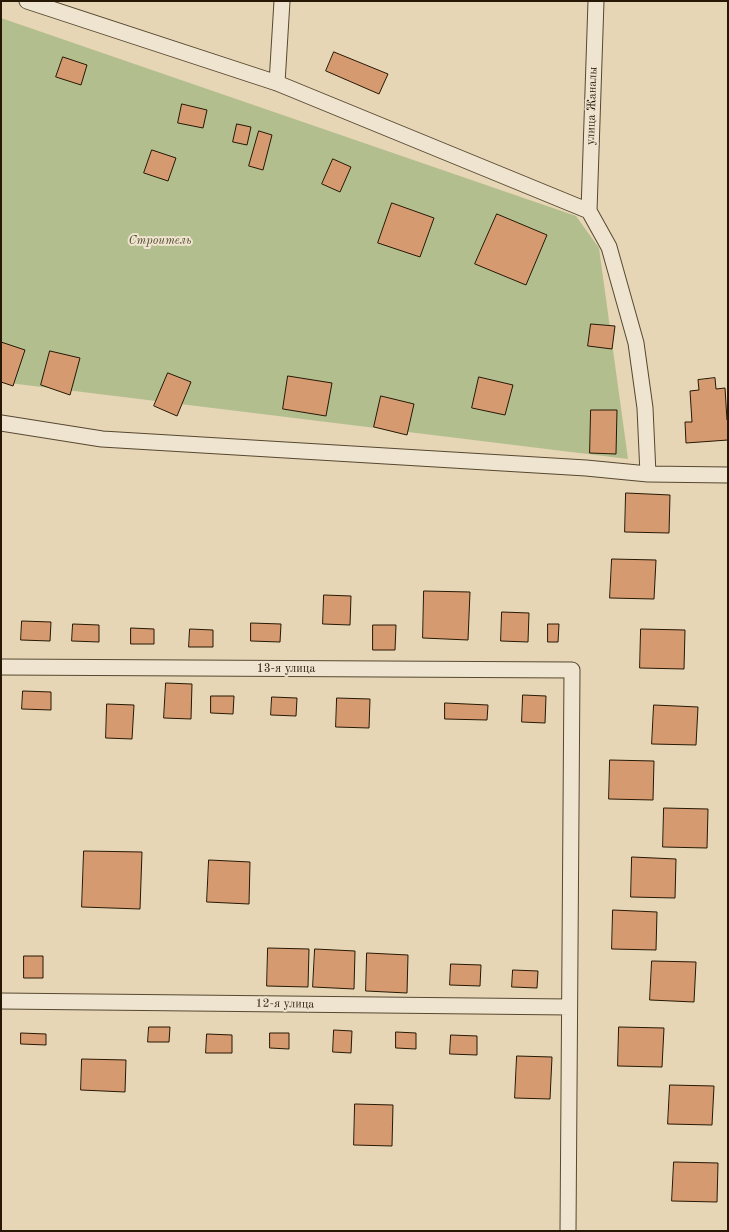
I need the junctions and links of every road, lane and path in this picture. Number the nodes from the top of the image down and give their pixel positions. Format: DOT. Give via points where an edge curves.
graph roads {
  1 [pos="27,1"];
  2 [pos="282,1"];
  3 [pos="596,1"];
  4 [pos="277,84"];
  5 [pos="589,210"];
  6 [pos="1,423"];
  7 [pos="648,474"];
  8 [pos="728,475"];
  9 [pos="1,667"];
  10 [pos="1,1001"];
  11 [pos="569,1007"];
  12 [pos="568,1231"];
  1 -- 4 [label="street"];
  2 -- 4 [label="street"];
  3 -- 5 [label="street, улица Жаналы"];
  4 -- 5 [label="street"];
  5 -- 7 [label="street" via="609,247 636,343 645,408"];
  6 -- 7 [label="street" via="102,439 586,468"];
  7 -- 8 [label="street"];
  9 -- 11 [label="street, 13-я улица" via="572,670"];
  10 -- 11 [label="street, 12-я улица"];
  11 -- 12 [label="street"];
}
